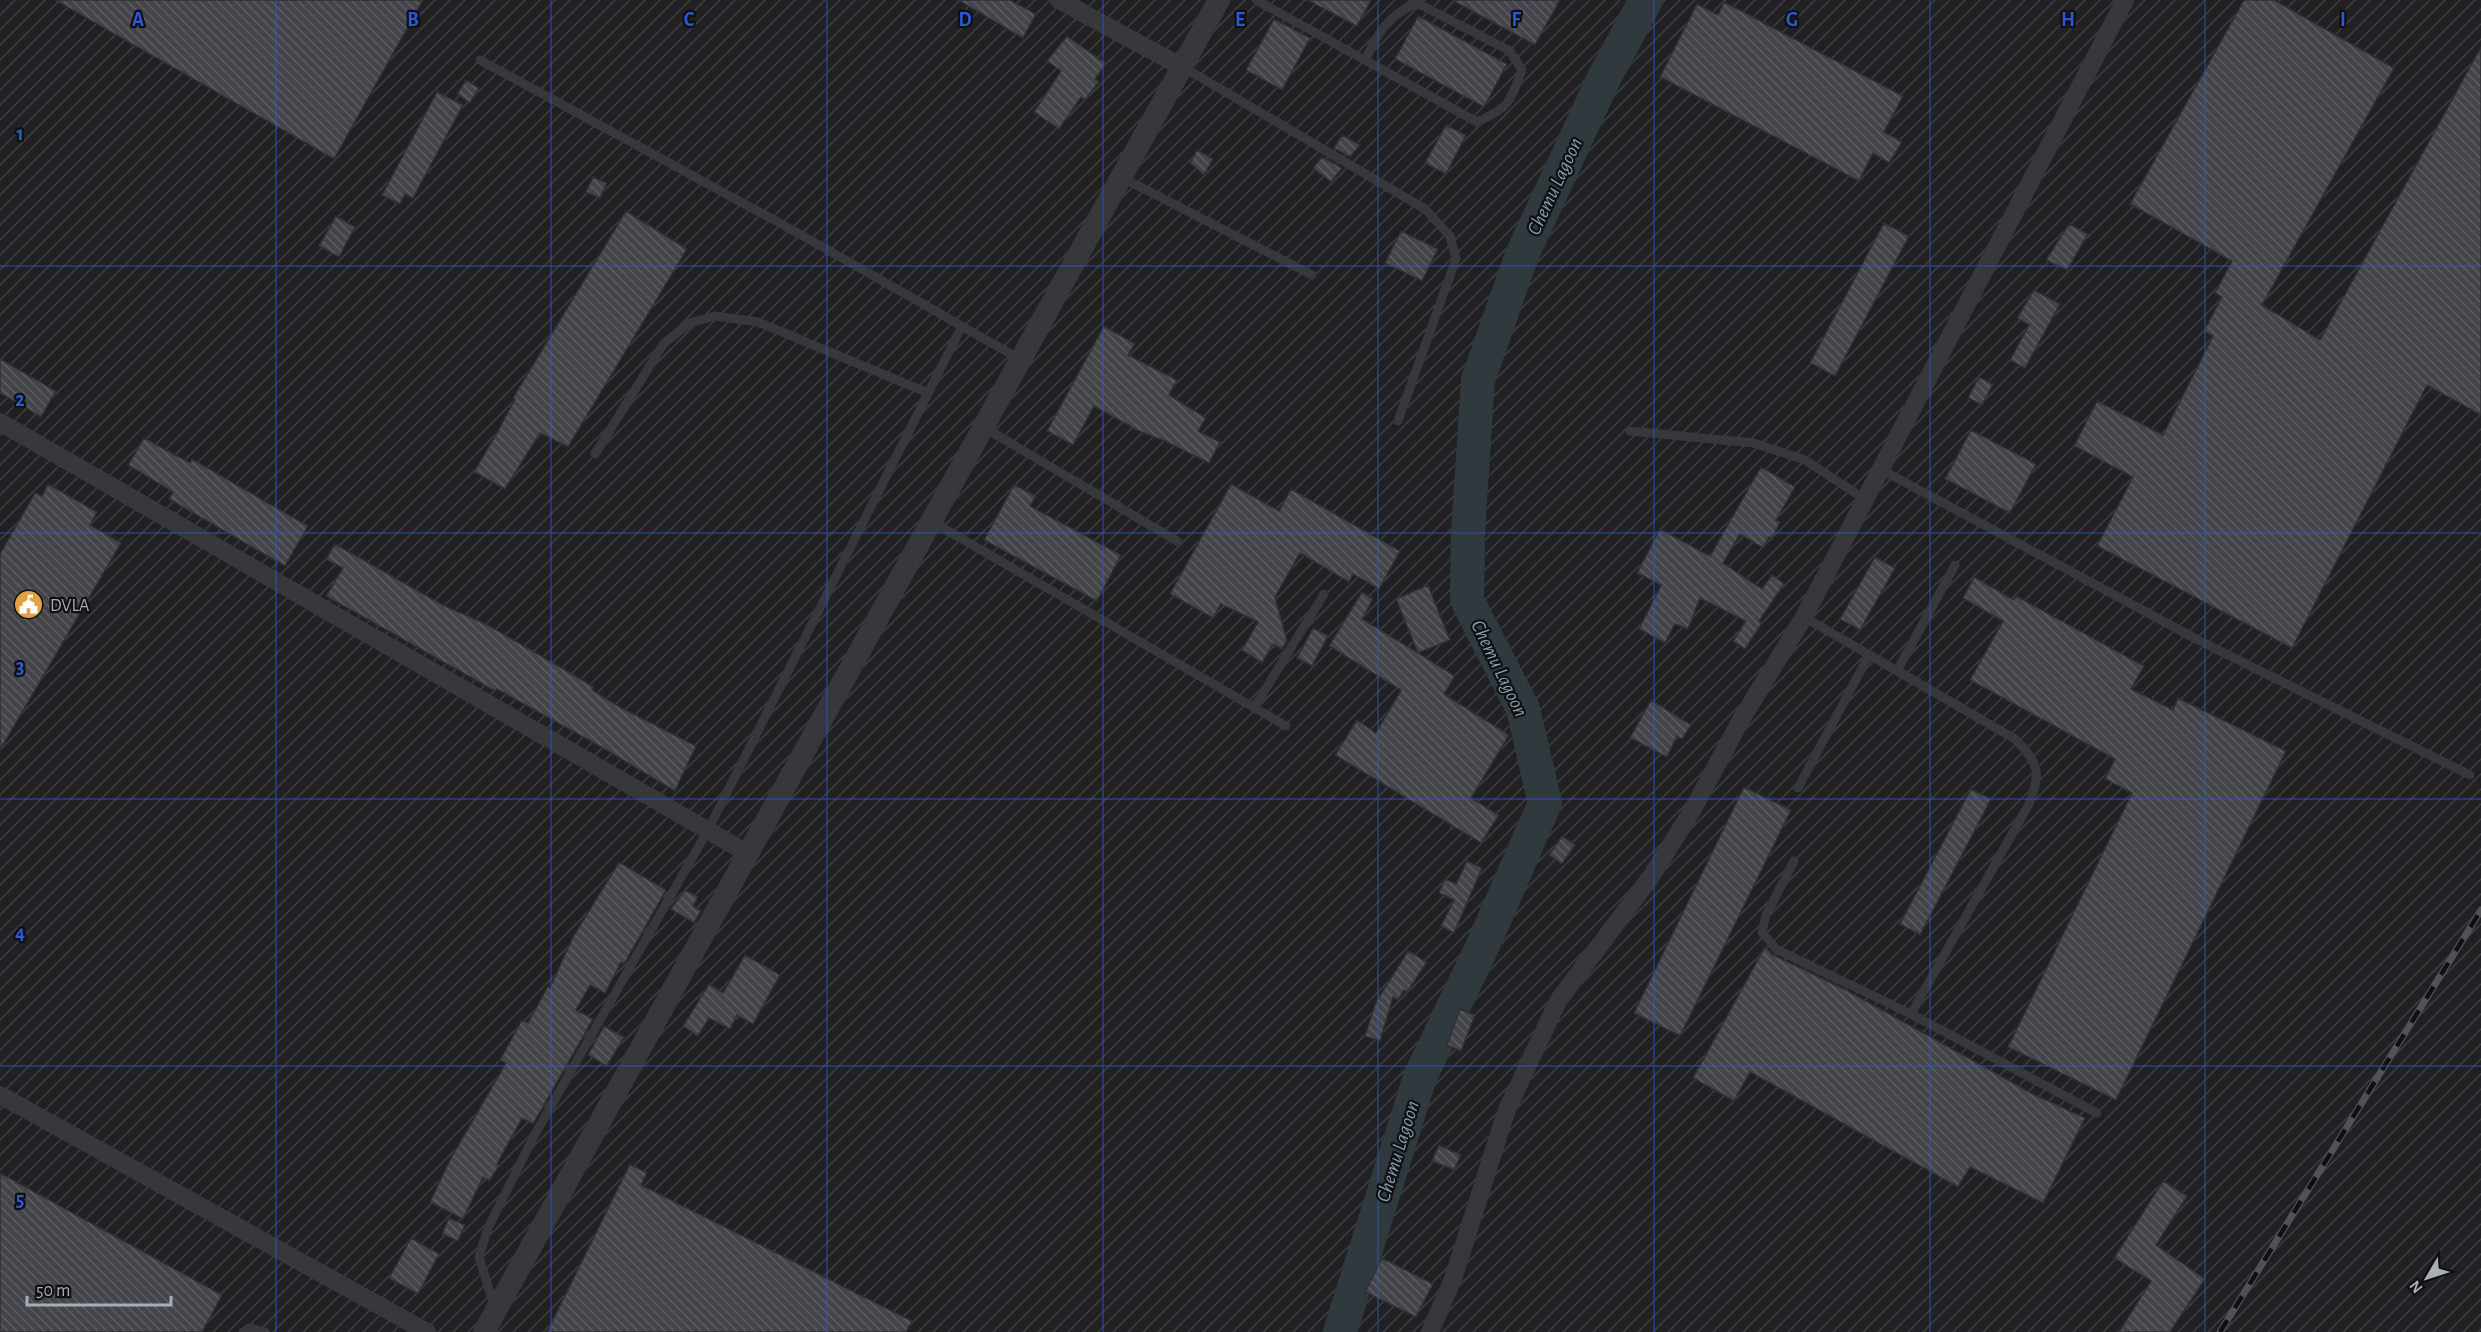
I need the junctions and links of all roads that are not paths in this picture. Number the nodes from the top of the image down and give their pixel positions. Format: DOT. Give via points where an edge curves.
graph roads {
  1 [pos="1059,0"];
  2 [pos="1219,0"];
  3 [pos="1256,0"];
  4 [pos="2126,0"];
  5 [pos="480,60"];
  6 [pos="1365,60"];
  7 [pos="1182,67"];
  8 [pos="1121,177"];
  9 [pos="1312,275"];
  10 [pos="962,326"];
  11 [pos="1020,359"];
  12 [pos="928,393"];
  13 [pos="1398,421"];
  14 [pos="0,423"];
  15 [pos="983,427"];
  16 [pos="1630,431"];
  17 [pos="595,454"];
  18 [pos="1882,470"];
  19 [pos="1866,500"];
  20 [pos="931,521"];
  21 [pos="1177,541"];
  22 [pos="1954,565"];
  23 [pos="1324,594"];
  24 [pos="1804,617"];
  25 [pos="1869,654"];
  26 [pos="1897,671"];
  27 [pos="1254,708"];
  28 [pos="1286,726"];
  29 [pos="2470,776"];
  30 [pos="1798,788"];
  31 [pos="708,830"];
  32 [pos="747,853"];
  33 [pos="1794,861"];
  34 [pos="1911,1014"];
  35 [pos="0,1095"];
  36 [pos="2097,1113"];
  37 [pos="495,1311"];
  38 [pos="243,1332"];
  39 [pos="266,1332"];
  40 [pos="428,1332"];
  41 [pos="484,1332"];
  42 [pos="1430,1332"];
  1 -- 7 [label="street"];
  2 -- 7 [label="street"];
  3 -- 6 [label="lane"];
  4 -- 18 [label="street"];
  5 -- 10 [label="lane"];
  6 -- 6 [label="lane" via="1477,122 1500,111 1512,97 1522,70 1510,51 1417,3 1398,11 1380,30"];
  7 -- 8 [label="street"];
  7 -- 13 [label="lane" via="1425,209 1450,236 1456,259"];
  8 -- 9 [label="lane"];
  8 -- 11 [label="street"];
  10 -- 11 [label="lane"];
  10 -- 12 [label="lane"];
  11 -- 15 [label="street"];
  12 -- 17 [label="lane" via="758,322 715,316 690,323 664,343"];
  12 -- 31 [label="lane"];
  14 -- 31 [label="street"];
  15 -- 20 [label="street"];
  15 -- 21 [label="lane"];
  16 -- 19 [label="lane" via="1754,443 1805,460"];
  18 -- 19 [label="street"];
  18 -- 29 [label="lane" via="2198,640"];
  19 -- 24 [label="street"];
  20 -- 27 [label="lane"];
  20 -- 32 [label="street"];
  22 -- 26 [label="lane"];
  23 -- 27 [label="lane"];
  24 -- 25 [label="lane"];
  24 -- 42 [label="street" via="1650,879 1558,1001 1506,1112 1453,1279"];
  25 -- 26 [label="lane"];
  25 -- 30 [label="lane"];
  26 -- 34 [label="lane" via="2015,739 2031,755 2038,780 2029,804"];
  27 -- 28 [label="lane"];
  31 -- 32 [label="street"];
  31 -- 37 [label="lane" via="534,1136 488,1228 479,1257"];
  32 -- 37 [label="street"];
  33 -- 34 [label="lane" via="1766,915 1762,932 1776,949"];
  34 -- 36 [label="lane"];
  35 -- 40 [label="street"];
  37 -- 41 [label="street"];
  38 -- 39 [label="lane" via="249,1328"];
}
